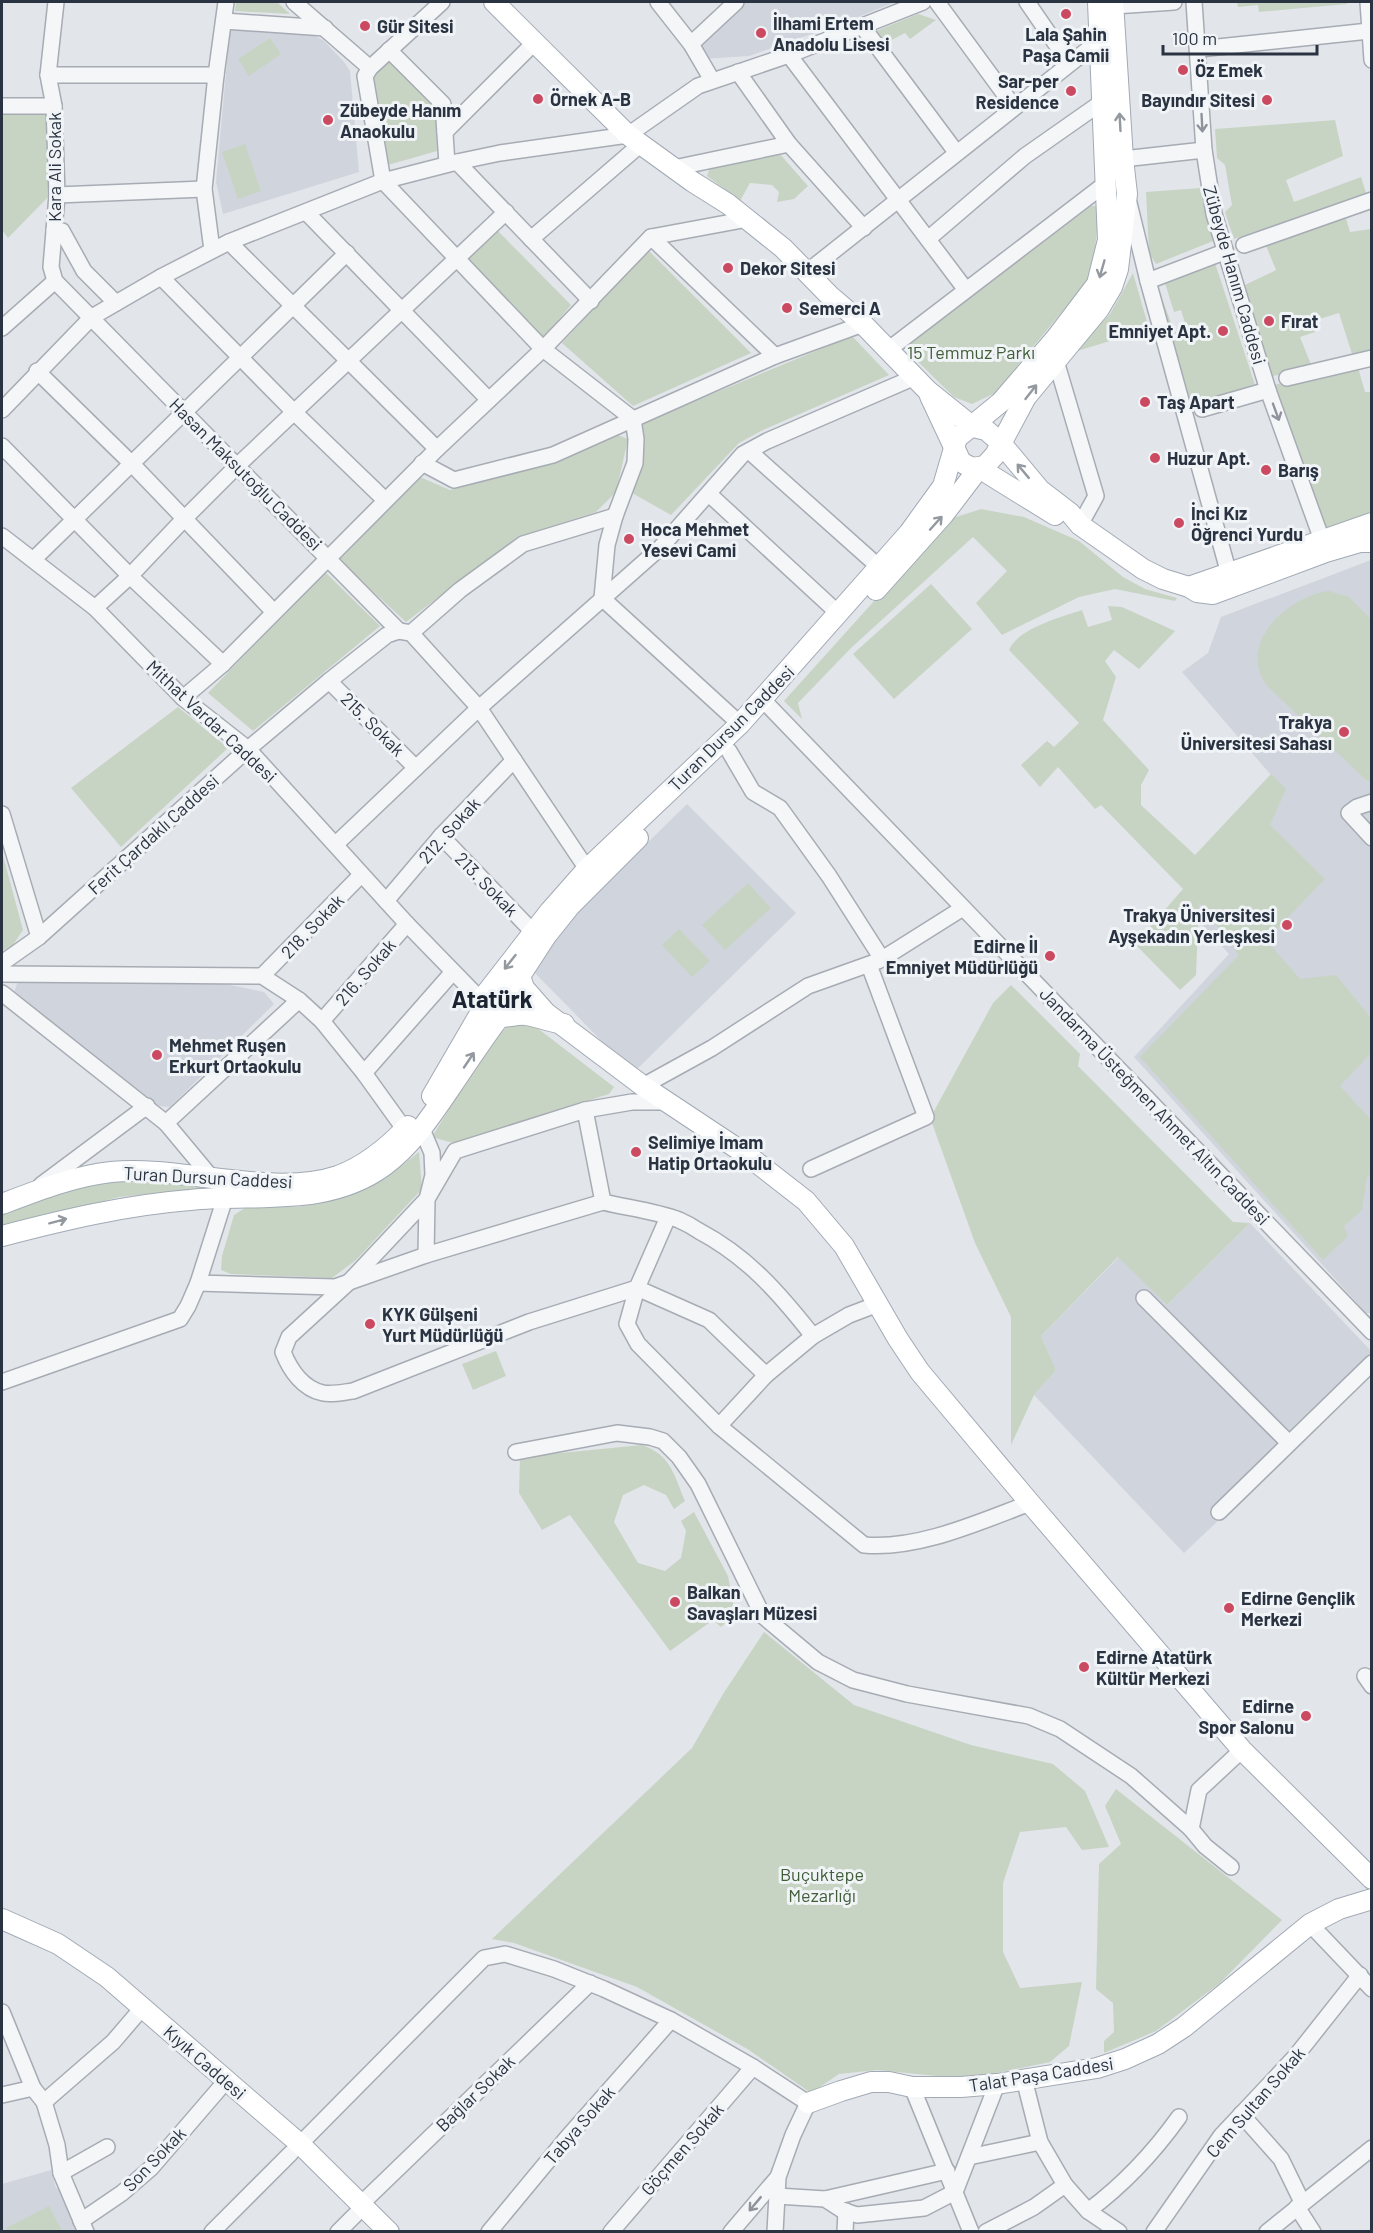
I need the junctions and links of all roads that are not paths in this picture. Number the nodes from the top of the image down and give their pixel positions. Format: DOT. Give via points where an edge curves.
graph roads {
  1 [pos="56,2"];
  2 [pos="226,2"];
  3 [pos="294,2"];
  4 [pos="442,2"];
  5 [pos="494,2"];
  6 [pos="658,2"];
  7 [pos="735,2"];
  8 [pos="923,2"];
  9 [pos="937,2"];
  10 [pos="1027,2"];
  11 [pos="1174,2"];
  12 [pos="1194,2"];
  13 [pos="1368,2"];
  14 [pos="1108,3"];
  15 [pos="224,21"];
  16 [pos="862,26"];
  17 [pos="325,28"];
  18 [pos="1369,31"];
  19 [pos="1100,40"];
  20 [pos="535,42"];
  21 [pos="691,44"];
  22 [pos="389,50"];
  23 [pos="1199,50"];
  24 [pos="789,55"];
  25 [pos="1371,60"];
  26 [pos="1069,63"];
  27 [pos="370,68"];
  28 [pos="738,72"];
  29 [pos="48,75"];
  30 [pos="216,75"];
  31 [pos="712,80"];
  32 [pos="1102,102"];
  33 [pos="2,106"];
  34 [pos="54,106"];
  35 [pos="1014,107"];
  36 [pos="445,132"];
  37 [pos="634,139"];
  38 [pos="789,144"];
  39 [pos="1204,150"];
  40 [pos="956,152"];
  41 [pos="1122,159"];
  42 [pos="452,163"];
  43 [pos="674,168"];
  44 [pos="383,181"];
  45 [pos="1105,184"];
  46 [pos="204,189"];
  47 [pos="1127,194"];
  48 [pos="57,195"];
  49 [pos="1371,200"];
  50 [pos="898,201"];
  51 [pos="306,212"];
  52 [pos="506,212"];
  53 [pos="748,219"];
  54 [pos="864,228"];
  55 [pos="54,230"];
  56 [pos="651,237"];
  57 [pos="531,239"];
  58 [pos="928,239"];
  59 [pos="229,242"];
  60 [pos="1244,245"];
  61 [pos="212,250"];
  62 [pos="1224,252"];
  63 [pos="347,253"];
  64 [pos="455,258"];
  65 [pos="807,272"];
  66 [pos="161,277"];
  67 [pos="1148,280"];
  68 [pos="55,281"];
  69 [pos="966,290"];
  70 [pos="591,301"];
  71 [pos="116,303"];
  72 [pos="294,306"];
  73 [pos="402,310"];
  74 [pos="92,317"];
  75 [pos="863,324"];
  76 [pos="2,328"];
  77 [pos="543,349"];
  78 [pos="888,350"];
  79 [pos="775,356"];
  80 [pos="240,357"];
  81 [pos="1371,358"];
  82 [pos="349,360"];
  83 [pos="1056,362"];
  84 [pos="37,371"];
  85 [pos="1287,378"];
  86 [pos="921,384"];
  87 [pos="1268,390"];
  88 [pos="489,400"];
  89 [pos="1202,409"];
  90 [pos="2,410"];
  91 [pos="184,411"];
  92 [pos="295,412"];
  93 [pos="633,419"];
  94 [pos="973,427"];
  95 [pos="1000,442"];
  96 [pos="2,446"];
  97 [pos="436,449"];
  98 [pos="749,451"];
  99 [pos="955,451"];
  100 [pos="422,463"];
  101 [pos="131,464"];
  102 [pos="238,465"];
  103 [pos="979,468"];
  104 [pos="709,494"];
  105 [pos="385,500"];
  106 [pos="615,516"];
  107 [pos="74,519"];
  108 [pos="184,519"];
  109 [pos="1371,523"];
  110 [pos="1080,525"];
  111 [pos="2,536"];
  112 [pos="1371,542"];
  113 [pos="1324,546"];
  114 [pos="329,558"];
  115 [pos="34,559"];
  116 [pos="879,567"];
  117 [pos="1229,574"];
  118 [pos="130,576"];
  119 [pos="1190,586"];
  120 [pos="602,598"];
  121 [pos="95,608"];
  122 [pos="273,611"];
  123 [pos="838,613"];
  124 [pos="399,633"];
  125 [pos="223,664"];
  126 [pos="329,681"];
  127 [pos="183,698"];
  128 [pos="766,703"];
  129 [pos="479,708"];
  130 [pos="740,724"];
  131 [pos="248,749"];
  132 [pos="729,751"];
  133 [pos="514,760"];
  134 [pos="416,768"];
  135 [pos="1371,802"];
  136 [pos="2,814"];
  137 [pos="441,836"];
  138 [pos="1371,838"];
  139 [pos="336,844"];
  140 [pos="587,869"];
  141 [pos="362,875"];
  142 [pos="386,901"];
  143 [pos="963,908"];
  144 [pos="407,924"];
  145 [pos="533,932"];
  146 [pos="39,937"];
  147 [pos="876,962"];
  148 [pos="2,963"];
  149 [pos="453,973"];
  150 [pos="2,974"];
  151 [pos="262,976"];
  152 [pos="520,976"];
  153 [pos="2,993"];
  154 [pos="510,998"];
  155 [pos="299,1000"];
  156 [pos="487,1005"];
  157 [pos="322,1021"];
  158 [pos="557,1023"];
  159 [pos="364,1073"];
  160 [pos="643,1086"];
  161 [pos="667,1102"];
  162 [pos="147,1106"];
  163 [pos="585,1110"];
  164 [pos="166,1123"];
  165 [pos="413,1133"];
  166 [pos="811,1169"];
  167 [pos="211,1177"];
  168 [pos="31,1193"];
  169 [pos="225,1198"];
  170 [pos="427,1198"];
  171 [pos="603,1202"];
  172 [pos="2,1204"];
  173 [pos="668,1217"];
  174 [pos="2,1236"];
  175 [pos="426,1255"];
  176 [pos="349,1282"];
  177 [pos="198,1283"];
  178 [pos="637,1288"];
  179 [pos="1144,1298"];
  180 [pos="878,1304"];
  181 [pos="1371,1332"];
  182 [pos="813,1336"];
  183 [pos="1371,1364"];
  184 [pos="766,1375"];
  185 [pos="2,1382"];
  186 [pos="719,1426"];
  187 [pos="1289,1443"];
  188 [pos="516,1452"];
  189 [pos="1030,1503"];
  190 [pos="1219,1512"];
  191 [pos="1242,1750"];
  192 [pos="1191,1829"];
  193 [pos="1232,1867"];
  194 [pos="1371,1879"];
  195 [pos="1371,1899"];
  196 [pos="2,1918"];
  197 [pos="1310,1924"];
  198 [pos="2,1929"];
  199 [pos="1360,1975"];
  200 [pos="590,1983"];
  201 [pos="1371,1989"];
  202 [pos="2,2012"];
  203 [pos="137,2014"];
  204 [pos="671,2020"];
  205 [pos="753,2067"];
  206 [pos="1024,2079"];
  207 [pos="997,2084"];
  208 [pos="912,2087"];
  209 [pos="33,2088"];
  210 [pos="219,2089"];
  211 [pos="2,2095"];
  212 [pos="44,2102"];
  213 [pos="808,2103"];
  214 [pos="1241,2114"];
  215 [pos="1179,2116"];
  216 [pos="1040,2142"];
  217 [pos="107,2147"];
  218 [pos="1371,2148"];
  219 [pos="295,2149"];
  220 [pos="969,2157"];
  221 [pos="947,2171"];
  222 [pos="61,2173"];
  223 [pos="778,2177"];
  224 [pos="1065,2185"];
  225 [pos="955,2192"];
  226 [pos="777,2196"];
  227 [pos="825,2199"];
  228 [pos="1299,2204"];
  229 [pos="358,2210"];
  230 [pos="846,2211"];
  231 [pos="1088,2211"];
  232 [pos="84,2226"];
  233 [pos="1115,2230"];
  234 [pos="213,2232"];
  235 [pos="338,2232"];
  236 [pos="374,2232"];
  237 [pos="389,2232"];
  238 [pos="489,2232"];
  239 [pos="611,2232"];
  240 [pos="732,2232"];
  241 [pos="775,2232"];
  242 [pos="845,2232"];
  243 [pos="971,2232"];
  244 [pos="986,2232"];
  245 [pos="1154,2232"];
  246 [pos="1268,2232"];
  247 [pos="1313,2232"];
  1 -- 29 [label="street, Kara Ali Sokak"];
  2 -- 15 [label="street"];
  3 -- 17 [label="street"];
  4 -- 22 [label="street"];
  5 -- 20 [label="main road"];
  6 -- 21 [label="street"];
  7 -- 21 [label="street"];
  8 -- 16 [label="street"];
  9 -- 35 [label="street"];
  10 -- 26 [label="street"];
  11 -- 14 [label="street"];
  12 -- 23 [label="street, Zübeyde Hanım Caddesi"];
  13 -- 18 [label="street"];
  14 -- 19 [label="main road"];
  41 -- 14 [label="main road, one-way"];
  15 -- 17 [label="street"];
  15 -- 30 [label="street"];
  16 -- 24 [label="street"];
  16 -- 40 [label="street"];
  17 -- 27 [label="street"];
  18 -- 23 [label="street"];
  18 -- 25 [label="street"];
  19 -- 26 [label="street"];
  19 -- 32 [label="main road"];
  20 -- 36 [label="street"];
  20 -- 37 [label="main road"];
  21 -- 31 [label="street"];
  22 -- 27 [label="street"];
  22 -- 36 [label="street" via="443,104"];
  23 -- 39 [label="street, Zübeyde Hanım Caddesi, one-way"];
  24 -- 28 [label="street"];
  24 -- 50 [label="street"];
  26 -- 35 [label="street"];
  27 -- 44 [label="street" via="365,76"];
  28 -- 31 [label="street"];
  28 -- 38 [label="street"];
  29 -- 30 [label="street"];
  29 -- 34 [label="street, Kara Ali Sokak"];
  30 -- 46 [label="street"];
  31 -- 37 [label="street" via="684,94"];
  32 -- 45 [label="main road"];
  32 -- 58 [label="street" via="1025,156"];
  33 -- 34 [label="street"];
  34 -- 48 [label="street, Kara Ali Sokak"];
  35 -- 40 [label="street"];
  36 -- 42 [label="street"];
  37 -- 42 [label="street" via="500,153"];
  37 -- 43 [label="main road"];
  37 -- 57 [label="street"];
  38 -- 43 [label="street"];
  38 -- 54 [label="street"];
  39 -- 41 [label="street"];
  39 -- 62 [label="street, Zübeyde Hanım Caddesi"];
  40 -- 50 [label="street"];
  41 -- 47 [label="main road"];
  42 -- 44 [label="street"];
  42 -- 52 [label="street"];
  43 -- 53 [label="main road"];
  44 -- 51 [label="street"];
  44 -- 64 [label="street"];
  45 -- 69 [label="street"];
  45 -- 94 [label="main road, one-way" via="1108,240 1098,284 1001,402"];
  46 -- 48 [label="street"];
  46 -- 61 [label="street"];
  47 -- 67 [label="street"];
  47 -- 83 [label="main road" via="1118,269 1112,287"];
  48 -- 55 [label="street, Kara Ali Sokak"];
  49 -- 60 [label="street"];
  50 -- 54 [label="street"];
  50 -- 58 [label="street"];
  51 -- 59 [label="street"];
  51 -- 63 [label="street"];
  52 -- 57 [label="street"];
  52 -- 64 [label="street"];
  53 -- 56 [label="street"];
  53 -- 65 [label="main road"];
  54 -- 65 [label="street"];
  55 -- 68 [label="street, Kara Ali Sokak" via="51,267"];
  55 -- 71 [label="street" via="62,231 84,271"];
  56 -- 70 [label="street"];
  56 -- 79 [label="street"];
  57 -- 70 [label="street"];
  58 -- 69 [label="street"];
  59 -- 61 [label="street"];
  59 -- 72 [label="street"];
  61 -- 66 [label="street"];
  62 -- 67 [label="street"];
  62 -- 87 [label="street, Zübeyde Hanım Caddesi"];
  63 -- 72 [label="street"];
  63 -- 73 [label="street"];
  64 -- 73 [label="street"];
  64 -- 77 [label="street"];
  65 -- 75 [label="main road"];
  66 -- 71 [label="street"];
  66 -- 80 [label="street"];
  67 -- 117 [label="street"];
  68 -- 74 [label="street"];
  68 -- 76 [label="street"];
  69 -- 78 [label="street"];
  70 -- 77 [label="street"];
  71 -- 74 [label="street"];
  72 -- 80 [label="street"];
  72 -- 82 [label="street"];
  73 -- 82 [label="street"];
  73 -- 88 [label="street"];
  74 -- 84 [label="street"];
  74 -- 91 [label="street, Hasan Maksutoğlu Caddesi"];
  75 -- 78 [label="main road"];
  75 -- 79 [label="street"];
  77 -- 88 [label="street"];
  77 -- 93 [label="street"];
  78 -- 86 [label="main road"];
  79 -- 93 [label="street"];
  80 -- 91 [label="street"];
  80 -- 92 [label="street"];
  81 -- 85 [label="street"];
  82 -- 92 [label="street"];
  82 -- 97 [label="street"];
  95 -- 83 [label="main road, one-way" via="1026,397"];
  83 -- 110 [label="street" via="1096,496"];
  84 -- 90 [label="street"];
  84 -- 101 [label="street"];
  86 -- 94 [label="main road"];
  86 -- 98 [label="street"];
  86 -- 99 [label="main road"];
  87 -- 89 [label="street"];
  87 -- 113 [label="street, Zübeyde Hanım Caddesi, one-way"];
  88 -- 97 [label="street"];
  91 -- 101 [label="street"];
  91 -- 102 [label="street, Hasan Maksutoğlu Caddesi"];
  92 -- 102 [label="street"];
  92 -- 105 [label="street"];
  93 -- 100 [label="street" via="553,455 454,480"];
  93 -- 106 [label="street" via="635,463"];
  94 -- 95 [label="main road" via="986,430"];
  94 -- 99 [label="main road" via="957,438"];
  95 -- 103 [label="main road" via="991,461"];
  110 -- 95 [label="main road, one-way" via="1040,490"];
  96 -- 107 [label="street"];
  97 -- 100 [label="street"];
  98 -- 104 [label="street"];
  98 -- 116 [label="street"];
  99 -- 103 [label="main road" via="966,466"];
  99 -- 116 [label="main road, Turan Dursun Caddesi" via="943,486"];
  100 -- 105 [label="street"];
  101 -- 107 [label="street"];
  101 -- 108 [label="street"];
  102 -- 108 [label="street"];
  102 -- 114 [label="street, Hasan Maksutoğlu Caddesi"];
  103 -- 110 [label="main road" via="1056,516"];
  128 -- 103 [label="main road, Turan Dursun Caddesi, one-way" via="944,514"];
  104 -- 120 [label="street" via="661,547"];
  104 -- 123 [label="street"];
  105 -- 114 [label="street"];
  106 -- 120 [label="street" via="607,545"];
  106 -- 124 [label="street, Ferit Çardaklı Caddesi" via="523,544"];
  107 -- 115 [label="street"];
  107 -- 118 [label="street"];
  108 -- 118 [label="street"];
  108 -- 122 [label="street"];
  109 -- 113 [label="main road"];
  110 -- 119 [label="main road" via="1143,569"];
  111 -- 115 [label="street, Mithat Vardar Caddesi"];
  112 -- 113 [label="main road"];
  113 -- 117 [label="main road"];
  113 -- 119 [label="main road" via="1213,594 1197,592"];
  114 -- 122 [label="street"];
  114 -- 124 [label="street, Hasan Maksutoğlu Caddesi"];
  115 -- 121 [label="street, Mithat Vardar Caddesi"];
  116 -- 123 [label="main road, Turan Dursun Caddesi"];
  117 -- 119 [label="main road"];
  118 -- 121 [label="street"];
  118 -- 125 [label="street"];
  120 -- 129 [label="street"];
  120 -- 130 [label="street"];
  121 -- 127 [label="street, Mithat Vardar Caddesi"];
  122 -- 125 [label="street"];
  123 -- 128 [label="main road, Turan Dursun Caddesi"];
  124 -- 126 [label="street, Ferit Çardaklı Caddesi"];
  124 -- 129 [label="street, Hasan Maksutoğlu Caddesi"];
  125 -- 127 [label="street"];
  126 -- 131 [label="street, Ferit Çardaklı Caddesi"];
  126 -- 134 [label="street, 215. Sokak"];
  127 -- 131 [label="street, Mithat Vardar Caddesi"];
  128 -- 130 [label="main road, Turan Dursun Caddesi"];
  128 -- 132 [label="main road, Turan Dursun Caddesi"];
  128 -- 143 [label="street, Jandarma Üsteğmen Ahmet Altın Caddesi"];
  129 -- 133 [label="street, Hasan Maksutoğlu Caddesi"];
  129 -- 134 [label="street"];
  130 -- 140 [label="main road, Turan Dursun Caddesi"];
  131 -- 139 [label="street, Mithat Vardar Caddesi"];
  131 -- 146 [label="street, Ferit Çardaklı Caddesi"];
  132 -- 147 [label="street" via="756,796 780,808 829,876"];
  132 -- 152 [label="main road, Turan Dursun Caddesi" via="570,906"];
  133 -- 137 [label="street, 212. Sokak"];
  133 -- 140 [label="street, Hasan Maksutoğlu Caddesi"];
  134 -- 139 [label="street"];
  135 -- 138 [label="street" via="1349,813"];
  136 -- 146 [label="street"];
  137 -- 142 [label="street, 212. Sokak"];
  137 -- 145 [label="street, 213. Sokak"];
  139 -- 141 [label="street, Mithat Vardar Caddesi"];
  140 -- 145 [label="main road, Turan Dursun Caddesi"];
  141 -- 142 [label="street, Mithat Vardar Caddesi"];
  141 -- 151 [label="street, 218. Sokak"];
  142 -- 144 [label="street, Mithat Vardar Caddesi"];
  143 -- 147 [label="street"];
  143 -- 181 [label="street, Jandarma Üsteğmen Ahmet Altın Caddesi"];
  144 -- 149 [label="street, Mithat Vardar Caddesi"];
  144 -- 157 [label="street, 216. Sokak"];
  145 -- 156 [label="main road, Turan Dursun Caddesi, one-way"];
  146 -- 148 [label="street, Ferit Çardaklı Caddesi"];
  147 -- 160 [label="street" via="808,986 712,1048"];
  147 -- 166 [label="street" via="926,1117"];
  149 -- 156 [label="street, Mithat Vardar Caddesi"];
  149 -- 159 [label="street"];
  150 -- 151 [label="street"];
  151 -- 155 [label="street"];
  152 -- 154 [label="main road, Turan Dursun Caddesi"];
  152 -- 158 [label="main road" via="524,988"];
  153 -- 162 [label="street"];
  154 -- 156 [label="main road, Turan Dursun Caddesi" via="508,1010"];
  154 -- 158 [label="main road"];
  155 -- 157 [label="street"];
  155 -- 164 [label="street"];
  156 -- 158 [label="main road"];
  156 -- 165 [label="main road, Turan Dursun Caddesi"];
  157 -- 159 [label="street"];
  158 -- 160 [label="main road"];
  159 -- 165 [label="street"];
  160 -- 161 [label="main road"];
  161 -- 163 [label="street" via="632,1102"];
  161 -- 180 [label="main road" via="747,1155 806,1201 844,1246"];
  162 -- 164 [label="street"];
  162 -- 168 [label="street"];
  163 -- 170 [label="street" via="454,1151"];
  163 -- 171 [label="street"];
  164 -- 167 [label="street"];
  165 -- 167 [label="main road, Turan Dursun Caddesi" via="338,1176 285,1183"];
  165 -- 169 [label="main road" via="383,1167 360,1181 302,1197"];
  165 -- 170 [label="street" via="432,1153 433,1175"];
  167 -- 168 [label="main road, Turan Dursun Caddesi" via="111,1172"];
  168 -- 172 [label="main road, Turan Dursun Caddesi"];
  174 -- 169 [label="main road, one-way" via="69,1218"];
  169 -- 177 [label="street"];
  170 -- 175 [label="street"];
  170 -- 176 [label="street"];
  171 -- 173 [label="street"];
  171 -- 175 [label="street"];
  173 -- 178 [label="street"];
  173 -- 182 [label="street" via="716,1239 745,1260 782,1296"];
  175 -- 176 [label="street"];
  176 -- 177 [label="street" via="335,1287"];
  176 -- 178 [label="street" via="289,1337 283,1353 290,1370 307,1386 324,1394 353,1391 529,1322"];
  177 -- 185 [label="street" via="180,1319"];
  178 -- 184 [label="street" via="709,1320"];
  178 -- 186 [label="street" via="627,1324 632,1335"];
  179 -- 187 [label="street"];
  180 -- 182 [label="street"];
  180 -- 189 [label="main road" via="920,1372"];
  182 -- 184 [label="street"];
  183 -- 187 [label="street"];
  184 -- 186 [label="street"];
  186 -- 189 [label="street" via="864,1545 884,1547 952,1532"];
  187 -- 190 [label="street"];
  188 -- 192 [label="street" via="617,1433 663,1441 698,1484 763,1616 818,1662 853,1680 906,1694 1029,1716 1060,1729 1131,1776"];
  189 -- 191 [label="main road"];
  191 -- 192 [label="street" via="1199,1790"];
  191 -- 194 [label="main road"];
  192 -- 193 [label="street"];
  195 -- 197 [label="main road, Talat Paşa Caddesi"];
  196 -- 219 [label="main road, Kıyık Caddesi" via="58,1944 107,1977"];
  197 -- 199 [label="street"];
  197 -- 206 [label="main road, Talat Paşa Caddesi" via="1194,2020 1158,2044 1112,2064"];
  198 -- 203 [label="main road, Kıyık Caddesi" via="87,1973"];
  199 -- 201 [label="street"];
  199 -- 214 [label="street, Cem Sultan Sokak" via="1295,2057"];
  200 -- 204 [label="street"];
  200 -- 219 [label="street" via="505,1954 483,1958"];
  200 -- 229 [label="street, Bağlar Sokak"];
  202 -- 209 [label="street"];
  203 -- 210 [label="main road, Kıyık Caddesi"];
  203 -- 212 [label="street" via="113,2042"];
  204 -- 205 [label="street"];
  204 -- 238 [label="street, Tabya Sokak"];
  205 -- 213 [label="street"];
  205 -- 239 [label="street, Göçmen Sokak"];
  206 -- 207 [label="main road, Talat Paşa Caddesi"];
  206 -- 216 [label="street"];
  207 -- 208 [label="main road, Talat Paşa Caddesi"];
  207 -- 220 [label="street"];
  208 -- 213 [label="main road, Talat Paşa Caddesi" via="871,2082"];
  208 -- 221 [label="street"];
  209 -- 211 [label="street"];
  209 -- 212 [label="street"];
  210 -- 219 [label="main road, Kıyık Caddesi"];
  210 -- 232 [label="street, Son Sokak" via="151,2168"];
  212 -- 222 [label="street"];
  213 -- 223 [label="street"];
  214 -- 228 [label="street" via="1281,2159"];
  214 -- 245 [label="street, Cem Sultan Sokak" via="1221,2136"];
  215 -- 231 [label="street" via="1156,2149"];
  216 -- 220 [label="street"];
  216 -- 224 [label="street"];
  217 -- 222 [label="street"];
  218 -- 228 [label="street"];
  219 -- 229 [label="main road, Kıyık Caddesi"];
  219 -- 234 [label="street"];
  220 -- 225 [label="street"];
  221 -- 225 [label="street"];
  221 -- 227 [label="street"];
  222 -- 232 [label="street"];
  223 -- 226 [label="street"];
  223 -- 240 [label="street, one-way"];
  224 -- 231 [label="street"];
  224 -- 244 [label="street" via="1034,2207"];
  225 -- 230 [label="street" via="924,2208 857,2215"];
  225 -- 243 [label="street"];
  226 -- 227 [label="street"];
  226 -- 241 [label="street"];
  227 -- 230 [label="street"];
  228 -- 246 [label="street"];
  228 -- 247 [label="street"];
  229 -- 235 [label="street, Bağlar Sokak"];
  229 -- 236 [label="main road, Kıyık Caddesi"];
  229 -- 237 [label="main road, Kıyık Caddesi"];
  230 -- 242 [label="street"];
  231 -- 233 [label="street"];
}
